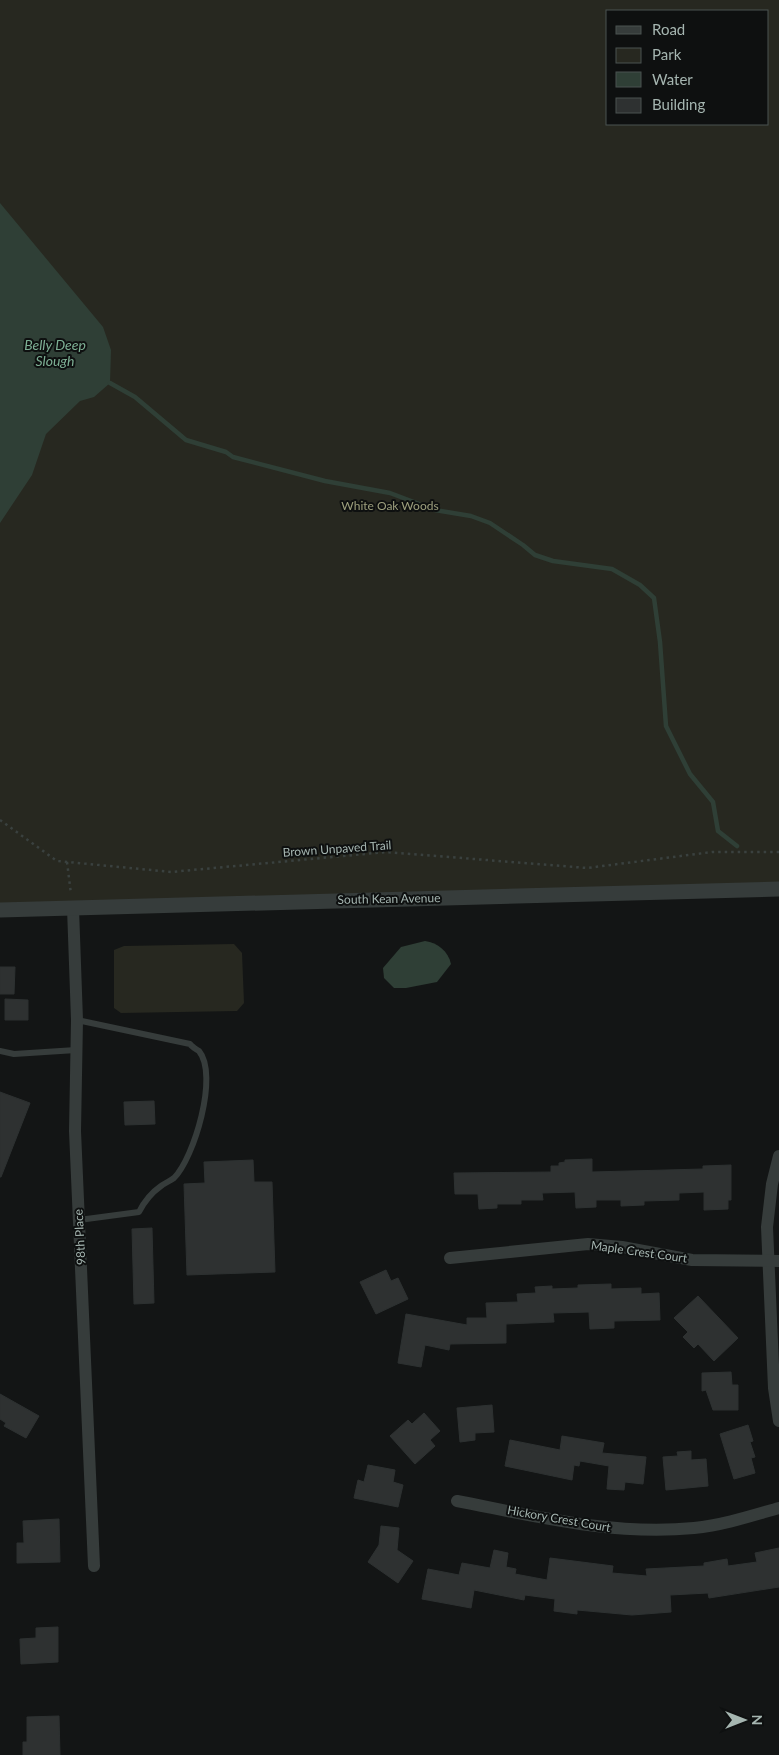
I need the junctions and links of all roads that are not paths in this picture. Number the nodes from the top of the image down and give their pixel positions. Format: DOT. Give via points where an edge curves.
graph roads {
  1 [pos="779,889"];
  2 [pos="73,908"];
  3 [pos="0,910"];
  4 [pos="77,1020"];
  5 [pos="76,1050"];
  6 [pos="0,1052"];
  7 [pos="779,1156"];
  8 [pos="79,1220"];
  9 [pos="450,1258"];
  10 [pos="774,1261"];
  11 [pos="779,1421"];
  12 [pos="457,1501"];
  13 [pos="779,1508"];
  14 [pos="94,1566"];
  1 -- 2 [label="street, South Kean Avenue"];
  2 -- 3 [label="street, South Kean Avenue"];
  2 -- 4 [label="street, 98th Place"];
  4 -- 5 [label="street, 98th Place"];
  4 -- 8 [label="lane" via="190,1044 200,1052 207,1081 202,1116 188,1157 174,1178 145,1200 139,1212"];
  5 -- 6 [label="lane"];
  5 -- 8 [label="street, 98th Place"];
  7 -- 10 [label="street" via="768,1208"];
  8 -- 14 [label="street, 98th Place"];
  9 -- 10 [label="street, Maple Crest Court" via="588,1244 692,1260"];
  10 -- 11 [label="street" via="774,1388"];
  12 -- 13 [label="street, Hickory Crest Court" via="593,1527 632,1530 695,1528"];
}
